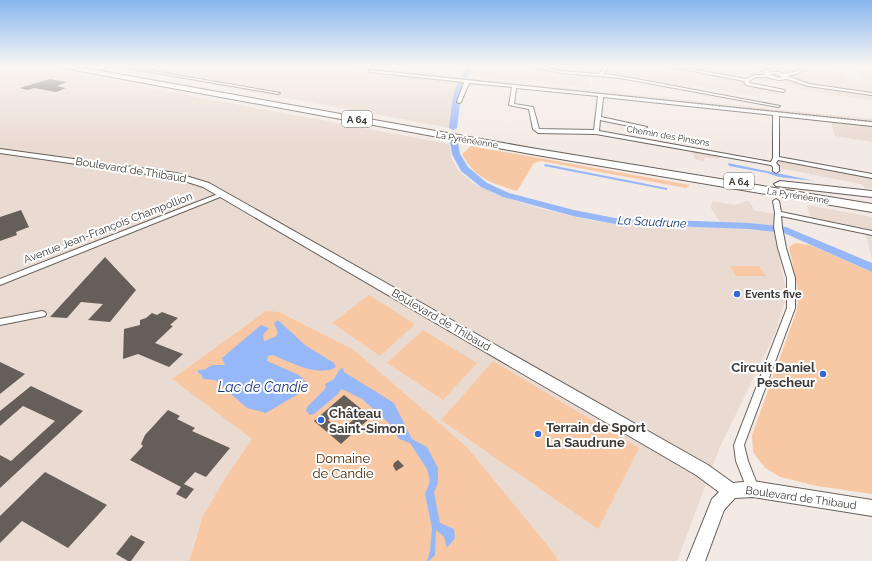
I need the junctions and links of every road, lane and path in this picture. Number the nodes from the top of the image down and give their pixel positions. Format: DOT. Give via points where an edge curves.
graph roads {
  1 [pos="212,92"];
  2 [pos="231,92"];
  3 [pos="273,92"];
  4 [pos="463,92"];
  5 [pos="513,92"];
  6 [pos="574,92"];
  7 [pos="697,92"];
  8 [pos="783,92"];
  9 [pos="859,92"];
  10 [pos="278,93"];
  11 [pos="872,94"];
  12 [pos="601,95"];
  13 [pos="459,102"];
  14 [pos="778,109"];
  15 [pos="599,118"];
  16 [pos="872,124"];
  17 [pos="644,127"];
  18 [pos="596,132"];
  19 [pos="0,151"];
  20 [pos="605,159"];
  21 [pos="774,161"];
  22 [pos="776,171"];
  23 [pos="872,176"];
  24 [pos="780,184"];
  25 [pos="223,194"];
  26 [pos="872,194"];
  27 [pos="872,198"];
  28 [pos="776,201"];
  29 [pos="871,209"];
  30 [pos="778,213"];
  31 [pos="872,233"];
  32 [pos="0,282"];
  33 [pos="42,314"];
  34 [pos="0,322"];
  35 [pos="753,489"];
  36 [pos="731,492"];
  37 [pos="872,508"];
  38 [pos="696,561"];
  1 -- 29 [label="highway, La Pyrénéenne / A 64" via="697,182"];
  2 -- 20 [label="highway, La Pyrénéenne / A 64"];
  3 -- 10 [label="street"];
  4 -- 13 [label="street"];
  5 -- 18 [label="street, Chemin des Pinsons" via="511,105 531,108 538,131"];
  6 -- 12 [label="street"];
  7 -- 14 [label="street"];
  8 -- 14 [label="street"];
  9 -- 11 [label="street"];
  12 -- 14 [label="street"];
  12 -- 15 [label="street"];
  14 -- 16 [label="street"];
  14 -- 21 [label="street"];
  15 -- 17 [label="street"];
  15 -- 18 [label="street"];
  18 -- 21 [label="street, Chemin des Pinsons"];
  19 -- 25 [label="street, Boulevard de Thibaud" via="176,176 206,184"];
  20 -- 24 [label="highway"];
  20 -- 29 [label="highway, La Pyrénéenne / A 64"];
  21 -- 22 [label="street"];
  21 -- 23 [label="street, Chemin des Pinsons"];
  24 -- 26 [label="highway"];
  24 -- 27 [label="highway"];
  25 -- 32 [label="street, Avenue Jean-François Champollion"];
  25 -- 36 [label="street, Boulevard de Thibaud" via="702,470"];
  28 -- 30 [label="street"];
  30 -- 31 [label="street"];
  30 -- 35 [label="street" via="778,229 791,278 792,293 787,318 739,445"];
  33 -- 34 [label="street"];
  35 -- 36 [label="street, Boulevard de Thibaud"];
  35 -- 37 [label="street, Boulevard de Thibaud"];
  36 -- 38 [label="street" via="718,505"];
}
